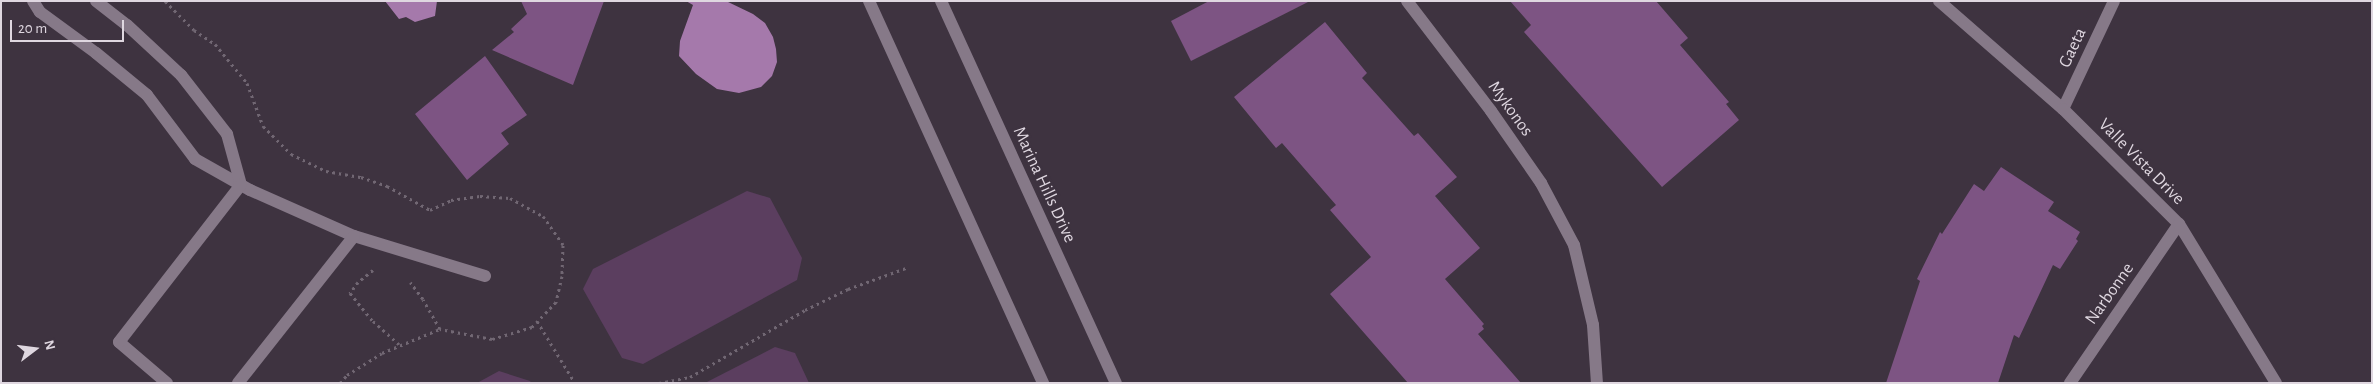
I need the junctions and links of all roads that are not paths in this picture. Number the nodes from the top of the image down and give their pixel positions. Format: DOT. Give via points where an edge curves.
graph roads {
  1 [pos="33,1"];
  2 [pos="96,1"];
  3 [pos="869,1"];
  4 [pos="941,1"];
  5 [pos="1407,1"];
  6 [pos="1939,1"];
  7 [pos="2114,1"];
  8 [pos="2063,109"];
  9 [pos="241,185"];
  10 [pos="2179,224"];
  11 [pos="354,236"];
  12 [pos="485,276"];
  13 [pos="167,383"];
  14 [pos="238,383"];
  15 [pos="1043,383"];
  16 [pos="1116,383"];
  17 [pos="1597,383"];
  18 [pos="2070,383"];
  19 [pos="2276,383"];
  1 -- 9 [label="street" via="40,12 146,94 194,159"];
  2 -- 9 [label="street" via="181,75 226,134"];
  3 -- 15 [label="street"];
  4 -- 16 [label="street, Marina Hills Drive"];
  5 -- 17 [label="street, Mykonos" via="1536,175 1574,245 1594,325"];
  6 -- 8 [label="street, Valle Vista Drive"];
  7 -- 8 [label="street, Gaeta"];
  8 -- 10 [label="street, Valle Vista Drive"];
  9 -- 11 [label="street"];
  9 -- 13 [label="street" via="119,342"];
  10 -- 18 [label="street, Narbonne"];
  10 -- 19 [label="street, Valle Vista Drive"];
  11 -- 12 [label="street"];
  11 -- 14 [label="street"];
}
